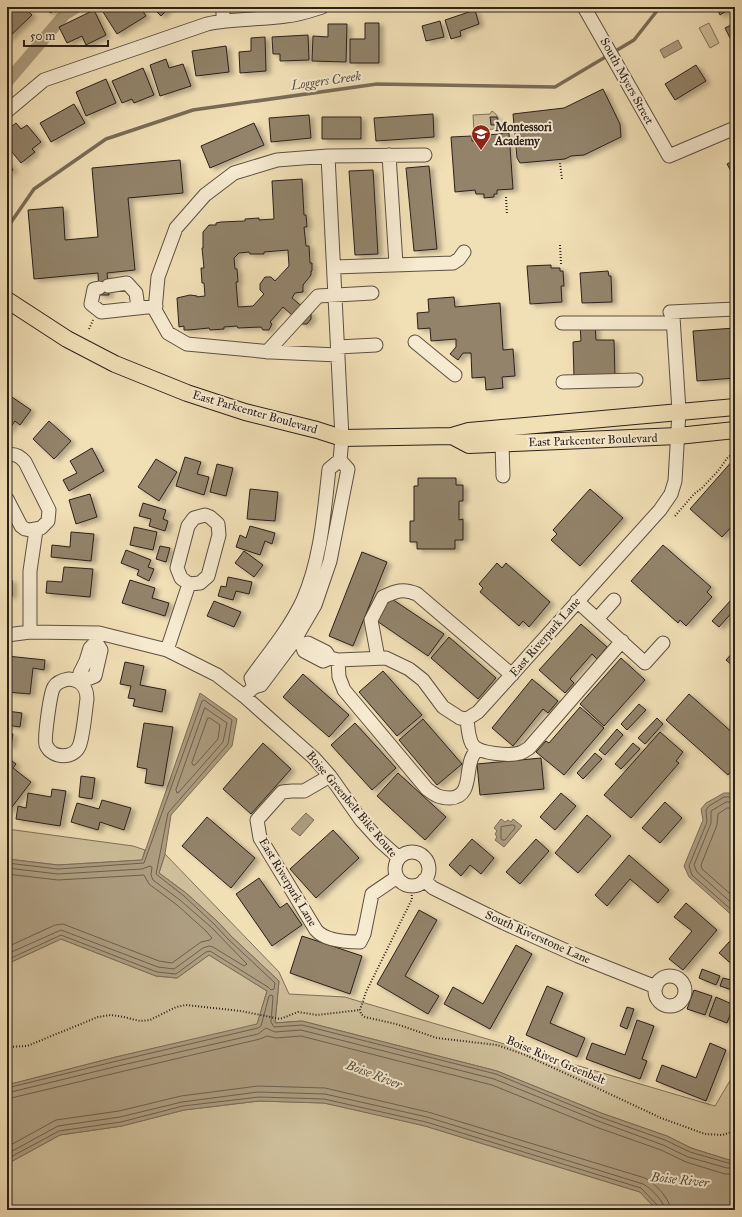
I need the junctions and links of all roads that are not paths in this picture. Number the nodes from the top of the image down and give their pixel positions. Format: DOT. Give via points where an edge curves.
graph roads {
  1 [pos="223,7"];
  2 [pos="322,7"];
  3 [pos="584,7"];
  4 [pos="223,20"];
  5 [pos="7,111"];
  6 [pos="735,128"];
  7 [pos="389,155"];
  8 [pos="425,155"];
  9 [pos="328,156"];
  10 [pos="464,252"];
  11 [pos="396,264"];
  12 [pos="334,267"];
  13 [pos="372,293"];
  14 [pos="335,294"];
  15 [pos="7,300"];
  16 [pos="156,306"];
  17 [pos="138,308"];
  18 [pos="735,309"];
  19 [pos="562,323"];
  20 [pos="673,323"];
  21 [pos="415,342"];
  22 [pos="376,345"];
  23 [pos="338,351"];
  24 [pos="267,352"];
  25 [pos="455,375"];
  26 [pos="636,380"];
  27 [pos="563,382"];
  28 [pos="735,407"];
  29 [pos="679,411"];
  30 [pos="735,430"];
  31 [pos="452,436"];
  32 [pos="678,436"];
  33 [pos="342,438"];
  34 [pos="502,444"];
  35 [pos="7,455"];
  36 [pos="340,460"];
  37 [pos="503,476"];
  38 [pos="7,499"];
  39 [pos="36,530"];
  40 [pos="189,584"];
  41 [pos="614,600"];
  42 [pos="577,601"];
  43 [pos="597,619"];
  44 [pos="30,632"];
  45 [pos="7,635"];
  46 [pos="98,638"];
  47 [pos="293,640"];
  48 [pos="622,642"];
  49 [pos="663,643"];
  50 [pos="167,650"];
  51 [pos="378,658"];
  52 [pos="334,659"];
  53 [pos="512,675"];
  54 [pos="80,682"];
  55 [pos="244,696"];
  56 [pos="467,719"];
  57 [pos="477,749"];
  58 [pos="330,776"];
  59 [pos="400,854"];
  60 [pos="396,878"];
  61 [pos="425,881"];
  62 [pos="656,987"];
  1 -- 4 [label="street"];
  2 -- 4 [label="street" via="286,16"];
  3 -- 6 [label="street, South Myers Street" via="669,156"];
  4 -- 5 [label="street" via="44,80"];
  7 -- 8 [label="street"];
  7 -- 9 [label="street"];
  7 -- 11 [label="street"];
  9 -- 12 [label="street"];
  9 -- 16 [label="street" via="277,160 234,173 205,195 176,228 158,277"];
  10 -- 11 [label="street" via="453,263"];
  11 -- 12 [label="street"];
  12 -- 14 [label="street"];
  13 -- 14 [label="street"];
  14 -- 23 [label="street"];
  14 -- 24 [label="street" via="318,296"];
  15 -- 33 [label="main road, East Parkcenter Boulevard" via="67,339 122,367 187,393 245,412"];
  16 -- 17 [label="street"];
  16 -- 24 [label="street" via="168,333 187,344"];
  17 -- 17 [label="street" via="101,312 91,304 94,289 127,283 136,293"];
  18 -- 20 [label="street" via="670,312"];
  19 -- 20 [label="street"];
  20 -- 29 [label="street, East Riverpark Lane"];
  21 -- 25 [label="street"];
  22 -- 23 [label="street"];
  23 -- 24 [label="street"];
  23 -- 33 [label="street"];
  26 -- 27 [label="street"];
  28 -- 29 [label="main road, East Parkcenter Boulevard"];
  29 -- 31 [label="main road, East Parkcenter Boulevard" via="469,431"];
  29 -- 32 [label="street, East Riverpark Lane"];
  30 -- 32 [label="main road, East Parkcenter Boulevard"];
  31 -- 33 [label="main road, East Parkcenter Boulevard"];
  31 -- 34 [label="main road, East Parkcenter Boulevard" via="469,445"];
  32 -- 34 [label="main road, East Parkcenter Boulevard"];
  32 -- 42 [label="street, East Riverpark Lane" via="675,481 671,494 660,510"];
  33 -- 36 [label="street"];
  34 -- 37 [label="street"];
  35 -- 39 [label="street" via="17,455 25,462 49,510 48,521"];
  36 -- 47 [label="street" via="330,469 318,554"];
  36 -- 47 [label="street" via="348,469 330,561 315,605"];
  38 -- 39 [label="street" via="21,526"];
  39 -- 44 [label="street" via="30,571"];
  40 -- 40 [label="street" via="180,578 177,568 188,526 194,518 205,515 218,524 219,535 208,576 200,583"];
  40 -- 50 [label="street"];
  41 -- 43 [label="street"];
  42 -- 43 [label="street"];
  42 -- 53 [label="street, East Riverpark Lane"];
  43 -- 48 [label="street"];
  44 -- 45 [label="street"];
  44 -- 46 [label="street"];
  46 -- 50 [label="street"];
  46 -- 54 [label="street" via="90,648 80,673"];
  47 -- 52 [label="street" via="304,651 323,661"];
  47 -- 55 [label="street" via="261,685 254,687"];
  48 -- 49 [label="street" via="645,663"];
  48 -- 57 [label="street" via="528,748 520,753 510,754"];
  50 -- 55 [label="street" via="216,675"];
  51 -- 52 [label="street"];
  51 -- 53 [label="street" via="371,620 383,597 396,591 408,591 417,594"];
  51 -- 56 [label="street" via="386,658 410,670 423,680 443,707 460,718"];
  52 -- 57 [label="street" via="344,690 427,789 435,795 441,798 454,797 464,791 471,760"];
  53 -- 56 [label="street, East Riverpark Lane" via="478,712"];
  54 -- 54 [label="street" via="85,687 87,699 79,745 72,754 54,754 46,746 45,740 51,693 63,680"];
  55 -- 58 [label="street" via="304,748"];
  56 -- 57 [label="street" via="469,735"];
  58 -- 59 [label="street" via="361,820"];
  58 -- 60 [label="street, East Riverpark Lane" via="304,791 282,792 257,820 260,838 316,930 325,937 360,942 372,894"];
  59 -- 60 [label="street" via="395,866"];
  59 -- 61 [label="street" via="410,852 424,857 429,867"];
  60 -- 61 [label="street" via="411,887"];
  61 -- 62 [label="street, South Riverstone Lane" via="433,888 504,923"];
}
